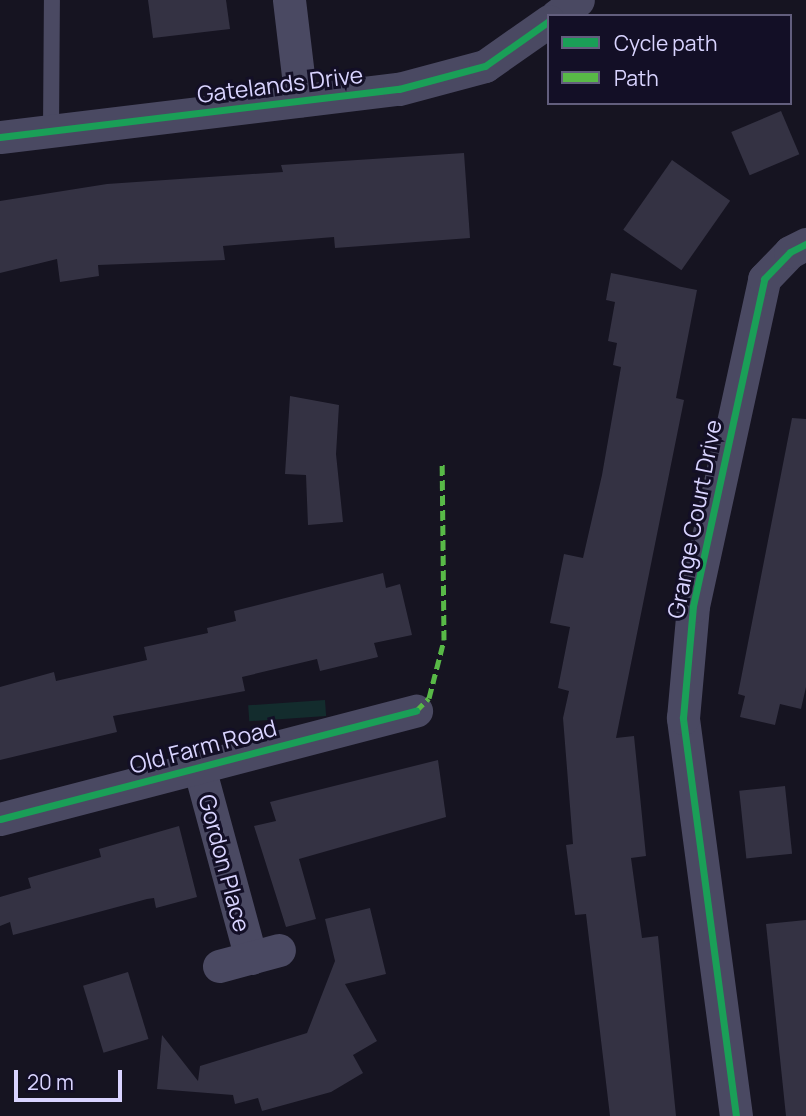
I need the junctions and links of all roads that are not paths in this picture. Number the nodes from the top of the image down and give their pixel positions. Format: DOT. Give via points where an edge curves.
graph roads {
  1 [pos="52,0"];
  2 [pos="289,0"];
  3 [pos="579,0"];
  4 [pos="559,14"];
  5 [pos="547,22"];
  6 [pos="301,100"];
  7 [pos="51,131"];
  8 [pos="0,137"];
  9 [pos="806,244"];
  10 [pos="416,711"];
  11 [pos="199,767"];
  12 [pos="0,819"];
  13 [pos="219,966"];
  14 [pos="736,1116"];
  1 -- 7 [label="lane"];
  2 -- 6 [label="street"];
  3 -- 4 [label="street"];
  5 -- 6 [label="street, Gatelands Drive" via="485,66 399,89"];
  6 -- 7 [label="street, Gatelands Drive"];
  7 -- 8 [label="street, Gatelands Drive"];
  9 -- 14 [label="street, Grange Court Drive" via="790,252 764,279 693,606 682,718"];
  10 -- 11 [label="street, Old Farm Road"];
  11 -- 12 [label="street, Old Farm Road"];
  11 -- 13 [label="street, Gordon Place" via="265,954"];
}
